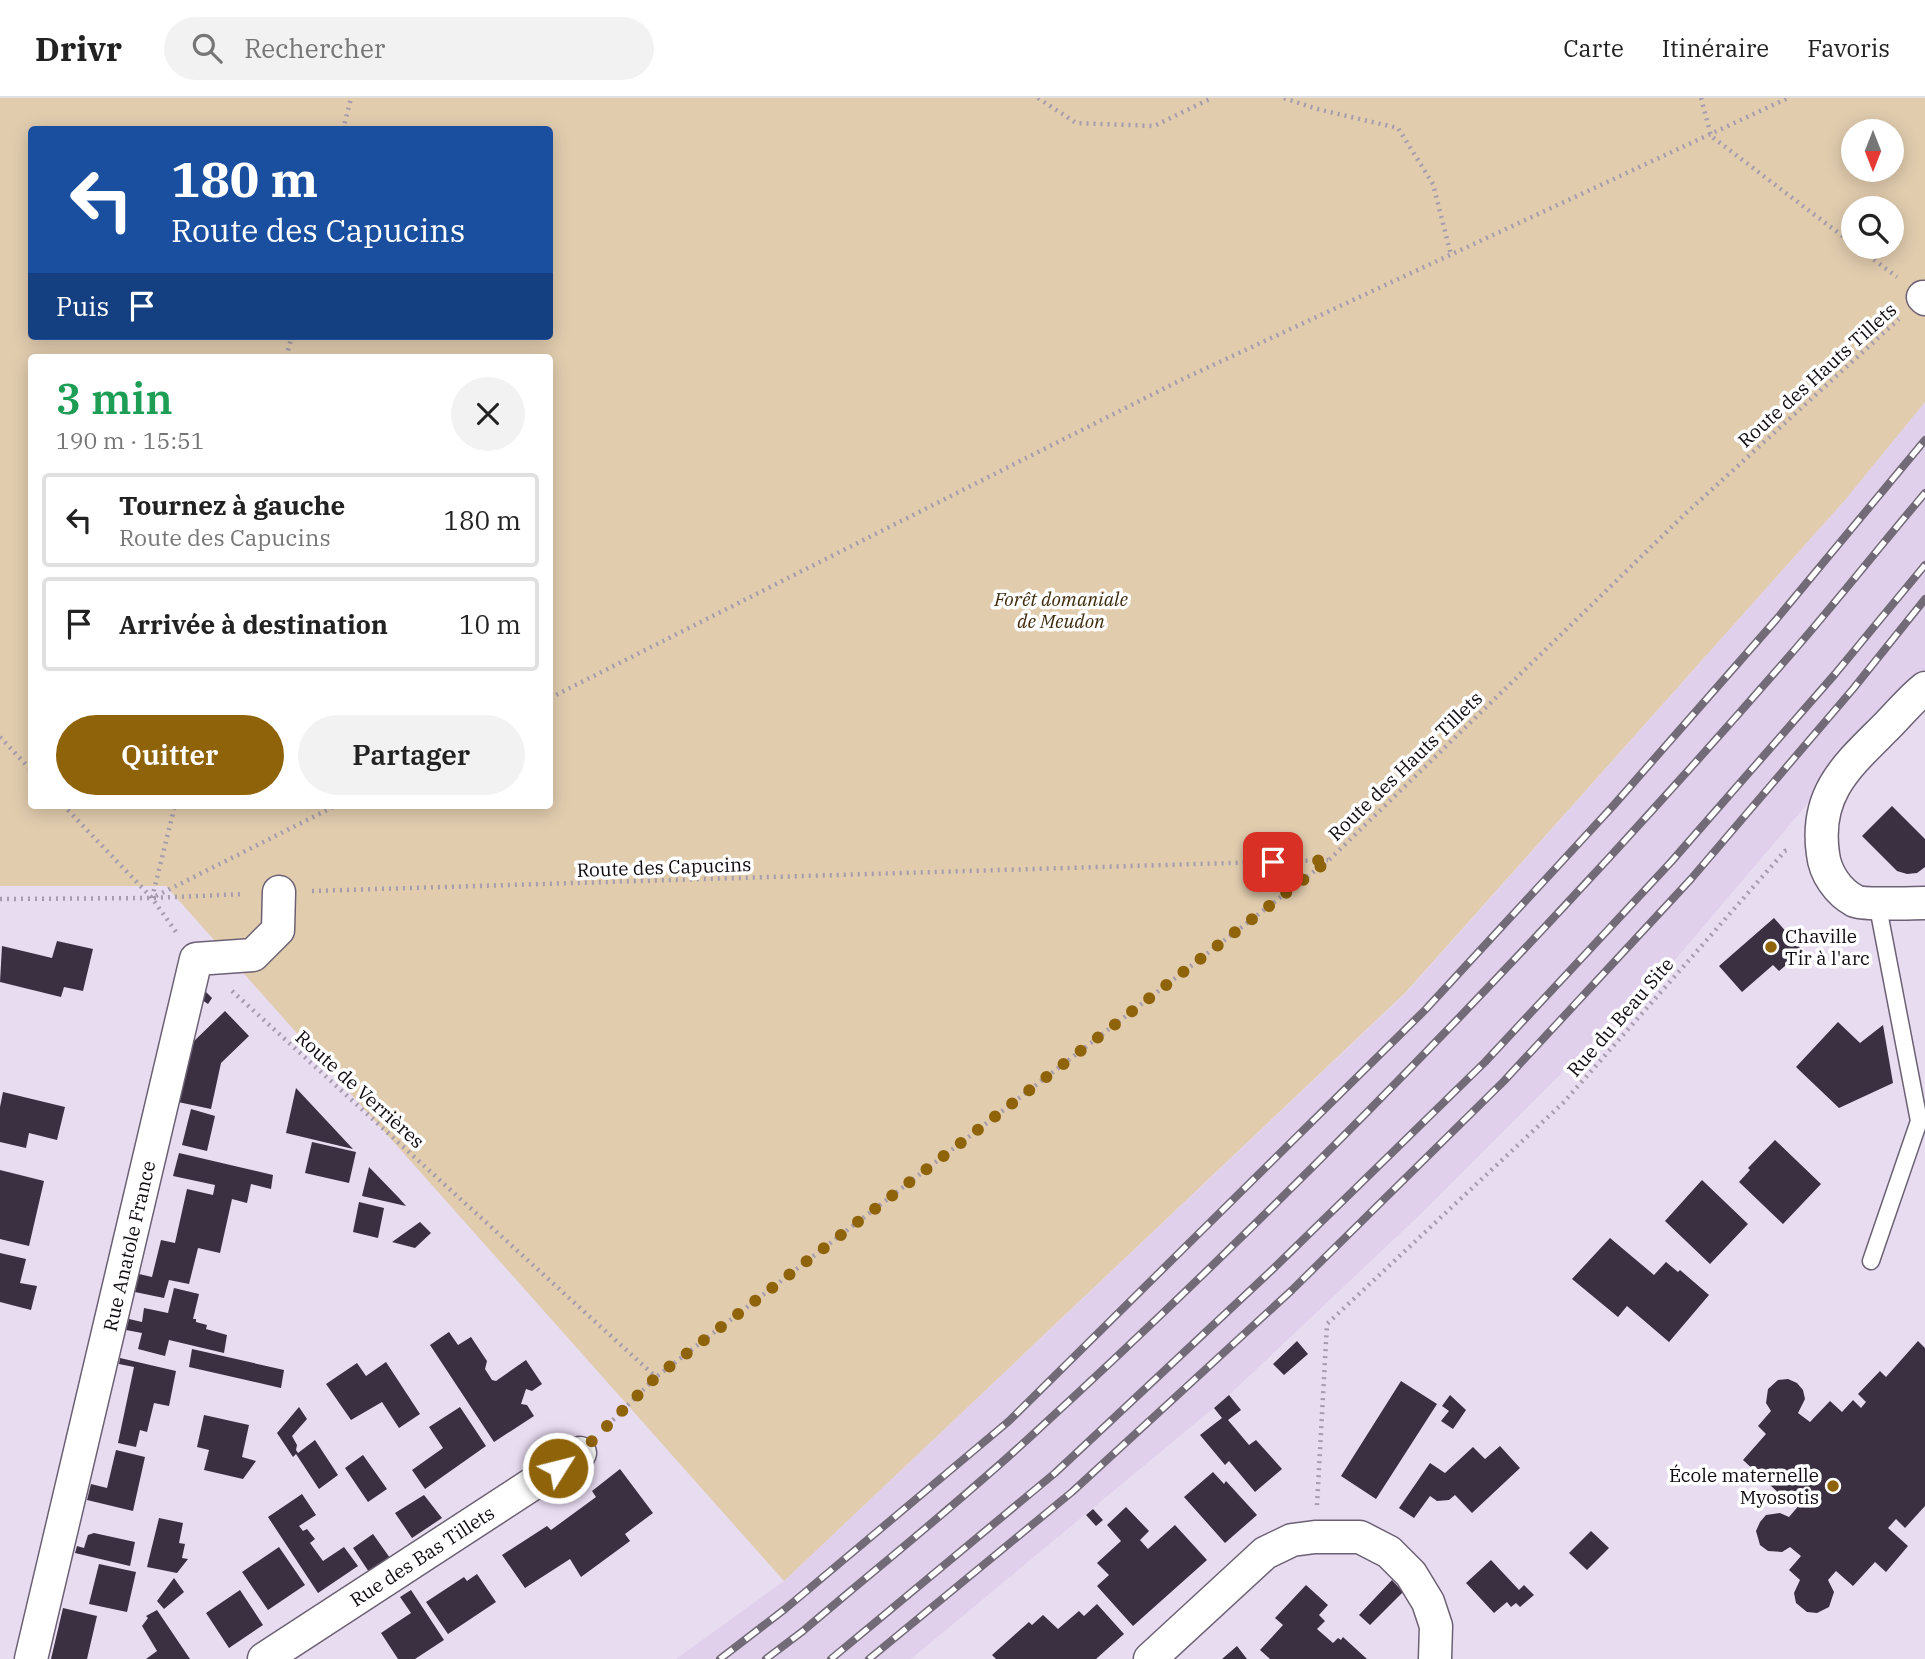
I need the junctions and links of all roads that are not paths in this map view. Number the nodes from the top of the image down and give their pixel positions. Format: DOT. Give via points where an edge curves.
graph roads {
  1 [pos="1925,688"];
  2 [pos="279,892"];
  3 [pos="1877,902"];
  4 [pos="1925,903"];
  5 [pos="1871,1261"];
  6 [pos="580,1453"];
  7 [pos="31,1659"];
  8 [pos="264,1659"];
  9 [pos="1150,1659"];
  10 [pos="1435,1659"];
  1 -- 3 [label="street" via="1852,760 1830,790 1823,817 1824,865 1837,886 1857,902"];
  2 -- 7 [label="street, Rue Anatole France" via="278,930 253,956 196,959"];
  3 -- 4 [label="street"];
  3 -- 5 [label="lane" via="1919,1121"];
  6 -- 8 [label="street, Rue des Bas Tillets"];
  9 -- 10 [label="street" via="1265,1553 1292,1540 1315,1537 1360,1537 1389,1552 1411,1574 1436,1626"];
}
